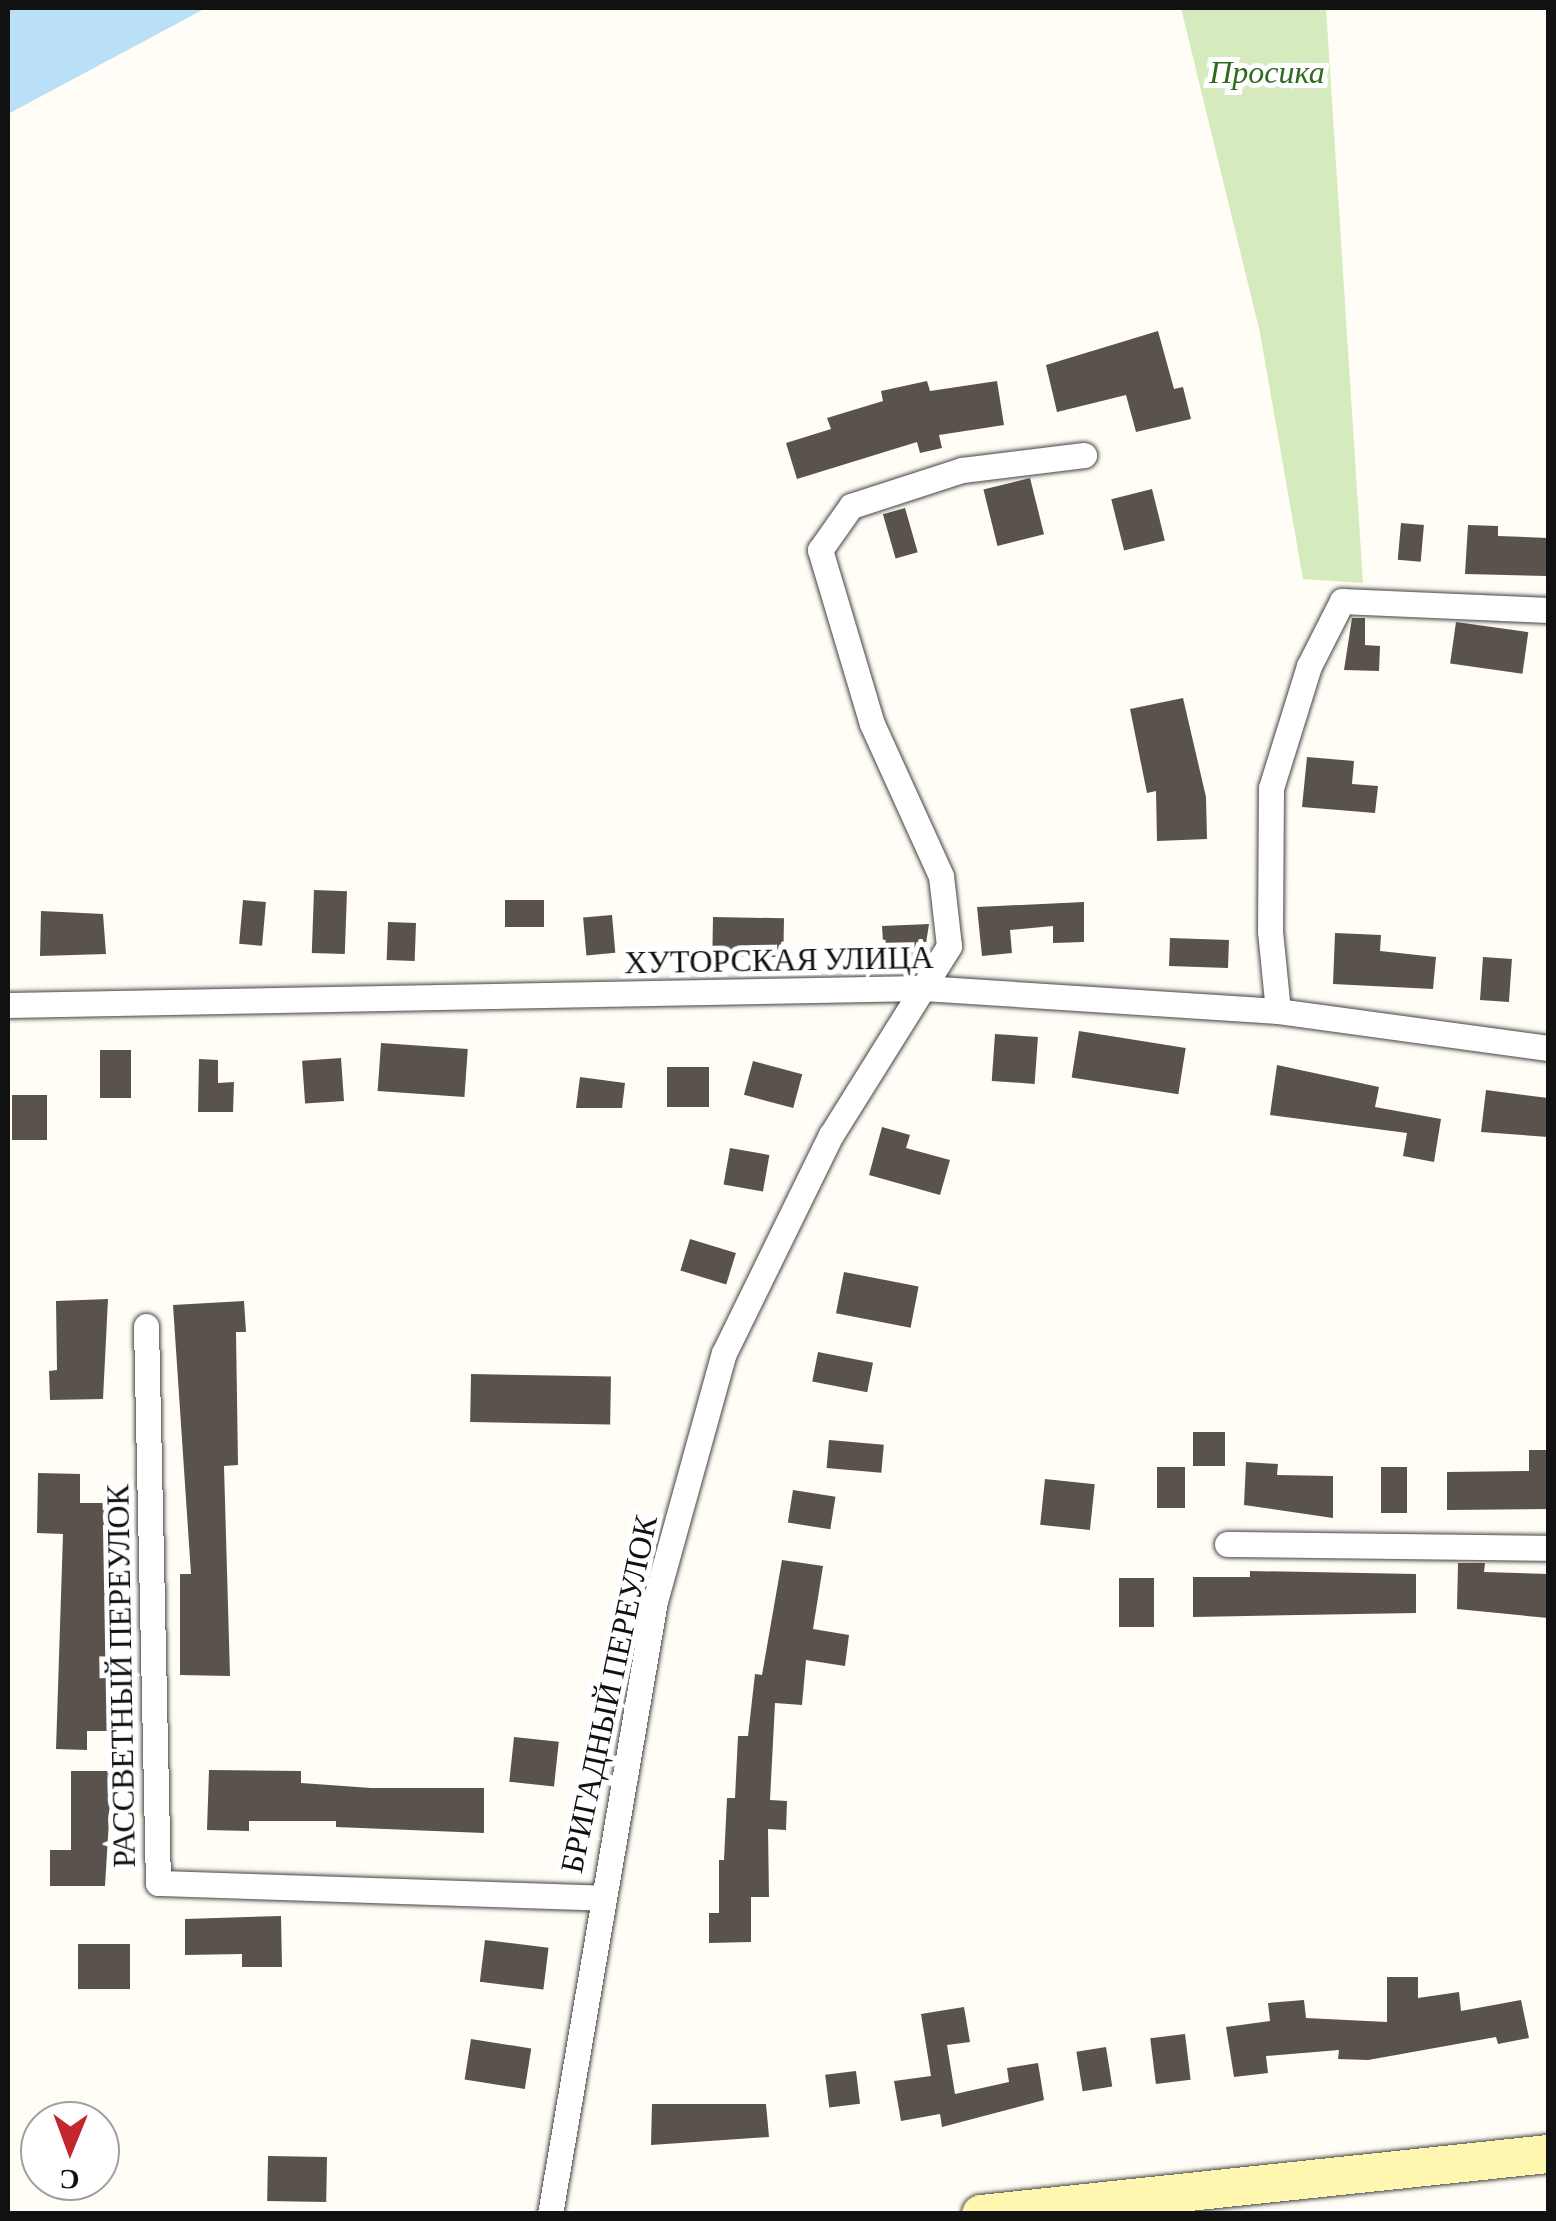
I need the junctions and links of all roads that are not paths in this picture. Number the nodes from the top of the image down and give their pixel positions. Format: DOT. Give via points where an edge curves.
graph roads {
  1 [pos="1084,456"];
  2 [pos="1548,610"];
  3 [pos="923,988"];
  4 [pos="8,1005"];
  5 [pos="1278,1011"];
  6 [pos="1548,1048"];
  7 [pos="146,1326"];
  8 [pos="1227,1544"];
  9 [pos="1548,1548"];
  10 [pos="600,1898"];
  11 [pos="1548,2154"];
  12 [pos="550,2214"];
  13 [pos="980,2214"];
  1 -- 3 [label="street, БРИГАДНЫЙ ПЕРЕУЛОК" via="962,470 851,506 820,550 872,724 941,876 949,946"];
  2 -- 5 [label="street" via="1342,601 1310,666 1271,788 1270,931"];
  3 -- 4 [label="street, ХУТОРСКАЯ УЛИЦА"];
  3 -- 5 [label="street, ХУТОРСКАЯ УЛИЦА"];
  3 -- 10 [label="street, БРИГАДНЫЙ ПЕРЕУЛОК" via="831,1135 724,1353 655,1600"];
  5 -- 6 [label="street, ХУТОРСКАЯ УЛИЦА"];
  7 -- 10 [label="street, РАССВЕТНЫЙ ПЕРЕУЛОК" via="158,1884"];
  8 -- 9 [label="street"];
  10 -- 12 [label="street, БРИГАДНЫЙ ПЕРЕУЛОК"];
  11 -- 13 [label="main road"];
}
